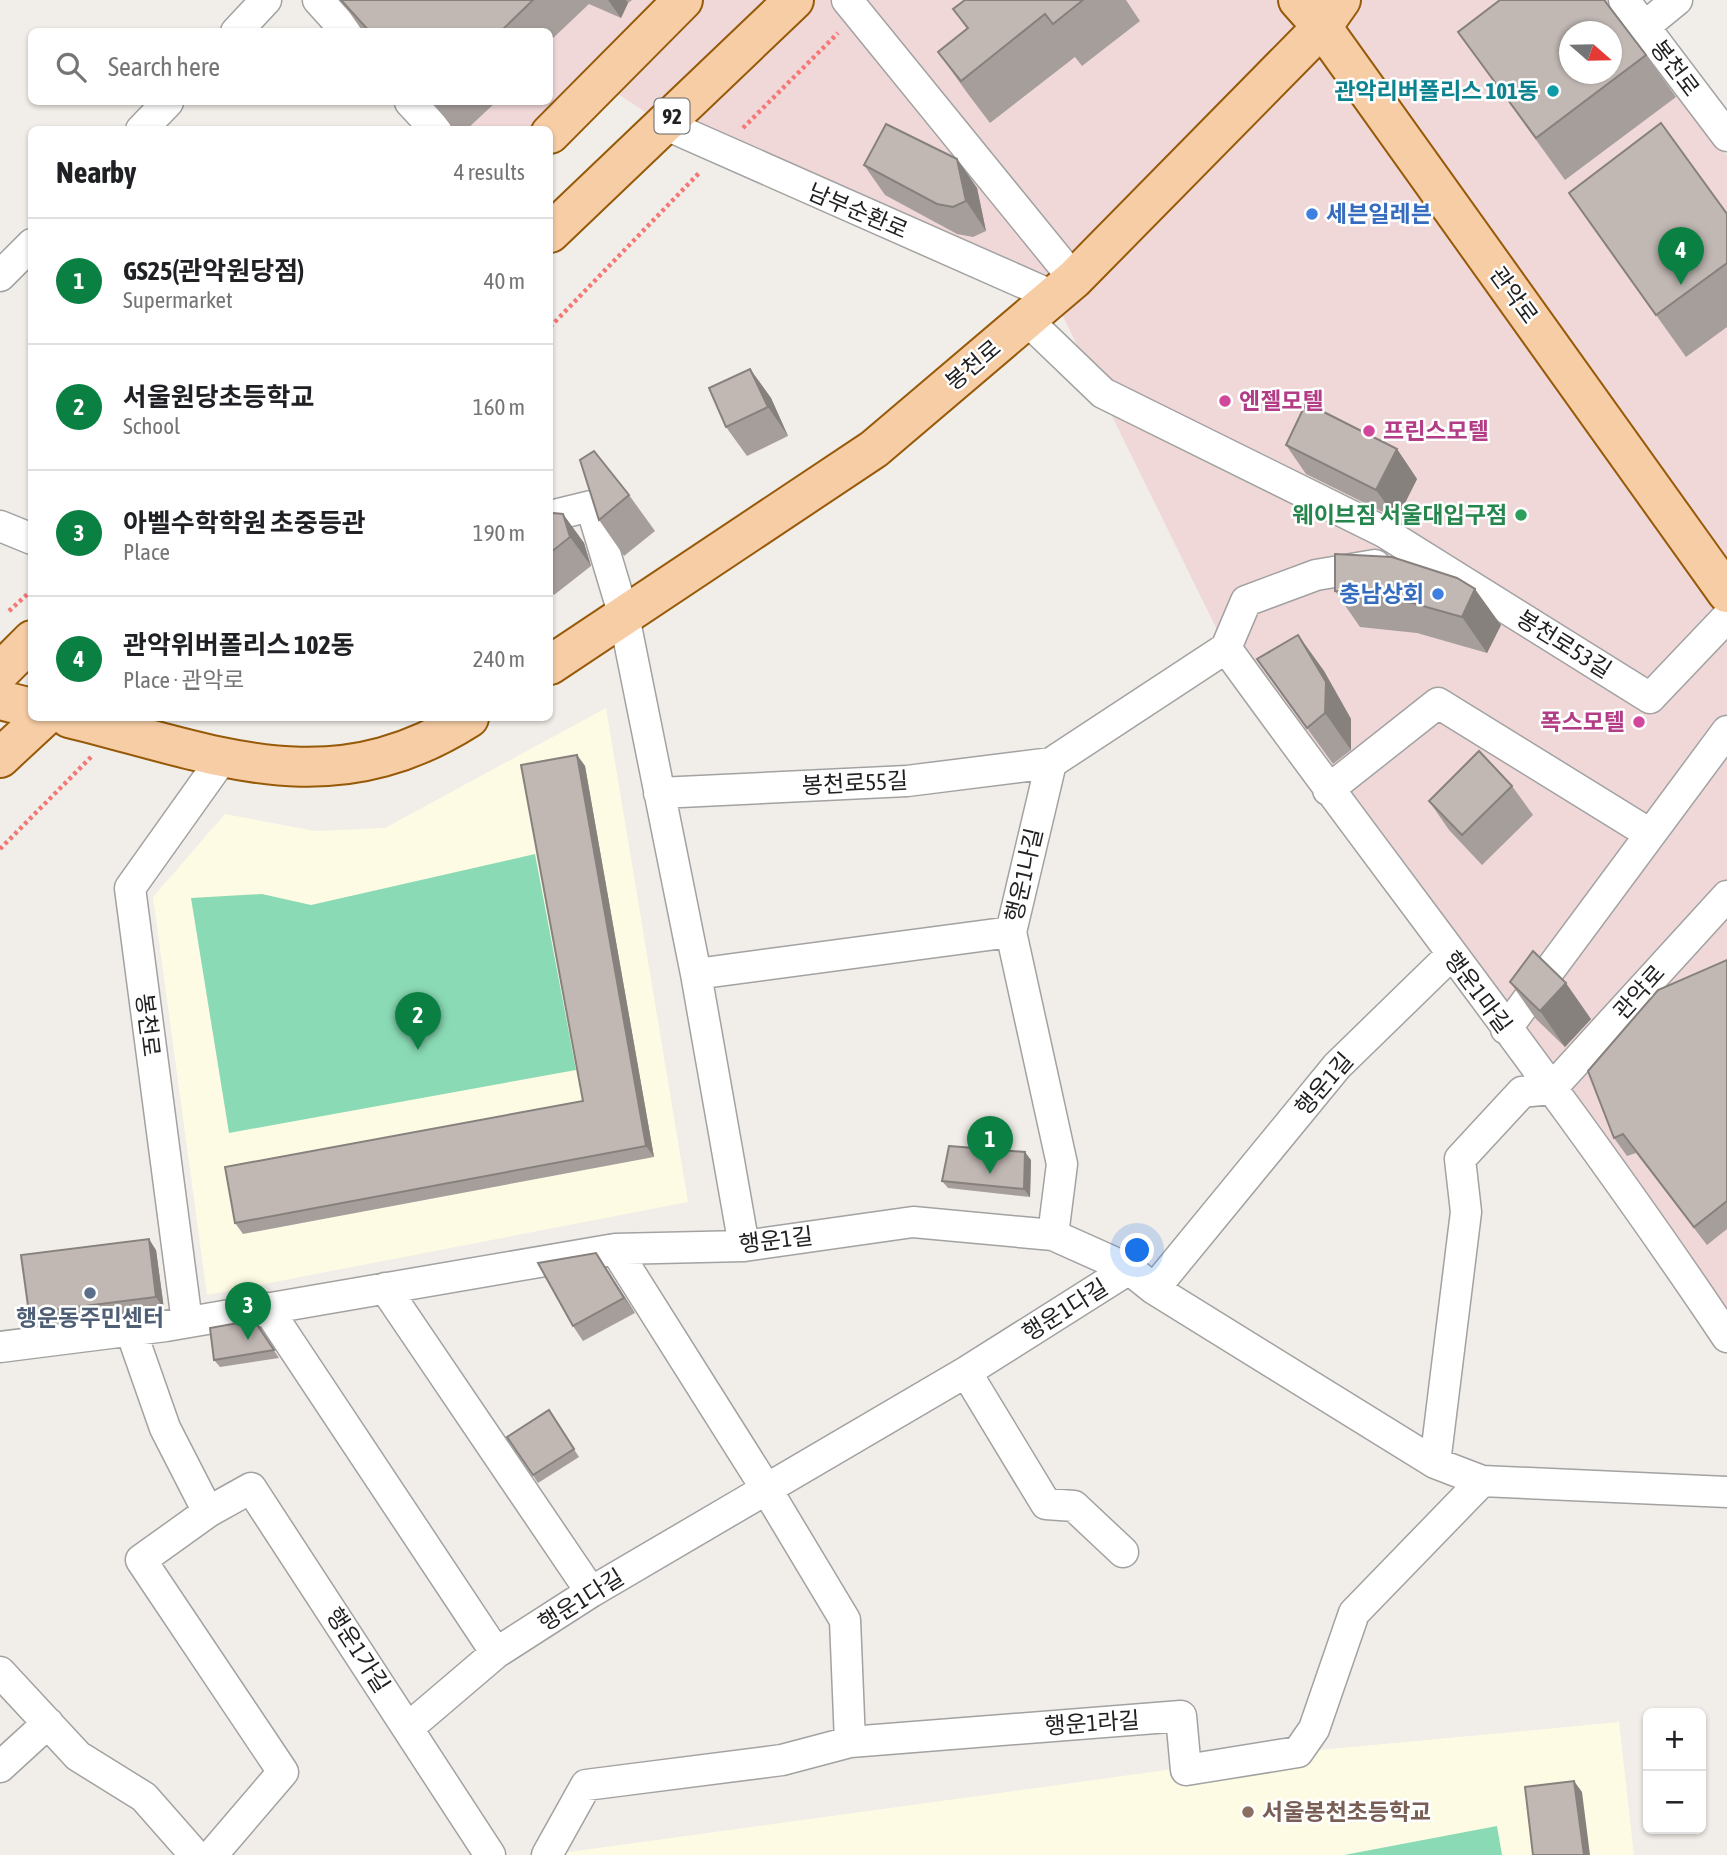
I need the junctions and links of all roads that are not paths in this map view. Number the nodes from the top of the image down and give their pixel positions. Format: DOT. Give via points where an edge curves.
graph roads {
  1 [pos="266,0"];
  2 [pos="318,0"];
  3 [pos="683,0"];
  4 [pos="794,0"];
  5 [pos="847,0"];
  6 [pos="1624,0"];
  7 [pos="1678,0"];
  8 [pos="1320,9"];
  9 [pos="1644,27"];
  10 [pos="240,28"];
  11 [pos="342,28"];
  12 [pos="165,105"];
  13 [pos="413,105"];
  14 [pos="664,124"];
  15 [pos="145,126"];
  16 [pos="432,126"];
  17 [pos="553,131"];
  18 [pos="1727,136"];
  19 [pos="553,230"];
  20 [pos="28,248"];
  21 [pos="0,276"];
  22 [pos="1051,298"];
  23 [pos="553,515"];
  24 [pos="0,526"];
  25 [pos="1384,532"];
  26 [pos="28,537"];
  27 [pos="1727,593"];
  28 [pos="624,616"];
  29 [pos="1727,617"];
  30 [pos="28,644"];
  31 [pos="1226,648"];
  32 [pos="553,663"];
  33 [pos="0,672"];
  34 [pos="0,700"];
  35 [pos="28,707"];
  36 [pos="40,721"];
  37 [pos="82,721"];
  38 [pos="464,721"];
  39 [pos="1727,731"];
  40 [pos="224,756"];
  41 [pos="0,758"];
  42 [pos="1051,763"];
  43 [pos="1328,790"];
  44 [pos="659,793"];
  45 [pos="1650,834"];
  46 [pos="1727,895"];
  47 [pos="1011,932"];
  48 [pos="1451,955"];
  49 [pos="696,974"];
  50 [pos="1506,1029"];
  51 [pos="1550,1089"];
  52 [pos="1053,1235"];
  53 [pos="744,1246"];
  54 [pos="615,1249"];
  55 [pos="1129,1269"];
  56 [pos="385,1288"];
  57 [pos="1154,1289"];
  58 [pos="267,1308"];
  59 [pos="187,1322"];
  60 [pos="131,1331"];
  61 [pos="1727,1337"];
  62 [pos="0,1348"];
  63 [pos="966,1373"];
  64 [pos="1435,1463"];
  65 [pos="1482,1481"];
  66 [pos="767,1490"];
  67 [pos="1727,1492"];
  68 [pos="208,1512"];
  69 [pos="1123,1552"];
  70 [pos="591,1592"];
  71 [pos="496,1653"];
  72 [pos="0,1672"];
  73 [pos="48,1723"];
  74 [pos="408,1728"];
  75 [pos="850,1742"];
  76 [pos="0,1767"];
  77 [pos="195,1855"];
  78 [pos="212,1855"];
  79 [pos="490,1855"];
  80 [pos="547,1855"];
  1 -- 10 [label="street"];
  2 -- 11 [label="street"];
  3 -- 17 [label="main road"];
  4 -- 14 [label="main road, 92"];
  5 -- 22 [label="street"];
  6 -- 9 [label="street, 봉천로"];
  7 -- 9 [label="street"];
  8 -- 22 [label="main road, 봉천로"];
  8 -- 27 [label="main road, 관악로"];
  9 -- 18 [label="street, 봉천로"];
  12 -- 15 [label="street"];
  13 -- 16 [label="street"];
  14 -- 19 [label="main road, 92"];
  14 -- 22 [label="street, 남부순환로"];
  20 -- 21 [label="street"];
  22 -- 25 [label="street, 봉천로53길" via="1103,393"];
  22 -- 28 [label="main road, 봉천로" via="874,449"];
  23 -- 28 [label="street" via="591,506"];
  24 -- 26 [label="street"];
  25 -- 29 [label="street, 봉천로53길" via="1650,698"];
  25 -- 31 [label="street" via="1387,562 1316,575 1246,601"];
  28 -- 32 [label="main road, 봉천로"];
  28 -- 44 [label="street"];
  30 -- 33 [label="main road"];
  31 -- 42 [label="street"];
  31 -- 43 [label="street, 행운1마길"];
  34 -- 35 [label="main road"];
  36 -- 41 [label="main road"];
  37 -- 40 [label="main road"];
  38 -- 40 [label="main road" via="426,743 356,765 280,767"];
  39 -- 45 [label="street"];
  40 -- 59 [label="street, 봉천로" via="130,888"];
  42 -- 44 [label="street, 봉천로55길" via="907,781"];
  42 -- 47 [label="street, 행운1나길"];
  43 -- 45 [label="street" via="1438,703"];
  43 -- 48 [label="street, 행운1마길"];
  44 -- 49 [label="street"];
  45 -- 50 [label="street"];
  46 -- 51 [label="street, 관악로"];
  47 -- 49 [label="street"];
  47 -- 52 [label="street, 행운1나길" via="1062,1164"];
  48 -- 50 [label="street, 행운1마길"];
  48 -- 57 [label="street, 행운1길" via="1336,1066"];
  49 -- 53 [label="street"];
  50 -- 51 [label="street, 행운1마길"];
  51 -- 61 [label="street, 행운1마길" via="1641,1209"];
  51 -- 64 [label="street" via="1522,1092 1460,1158 1466,1212"];
  52 -- 53 [label="street, 행운1길" via="913,1222"];
  52 -- 55 [label="street, 행운1길"];
  53 -- 54 [label="street, 행운1길"];
  54 -- 56 [label="street, 행운1길"];
  54 -- 66 [label="street"];
  55 -- 57 [label="street, 행운1길"];
  55 -- 63 [label="street, 행운1다길"];
  56 -- 58 [label="street, 행운1길"];
  56 -- 70 [label="street"];
  57 -- 64 [label="street, 행운1길"];
  58 -- 59 [label="street, 행운1길"];
  58 -- 71 [label="street"];
  59 -- 60 [label="street, 행운1길"];
  60 -- 62 [label="street, 행운1길"];
  60 -- 68 [label="street" via="165,1428"];
  63 -- 66 [label="street, 행운1다길"];
  63 -- 69 [label="street" via="1046,1504 1074,1506"];
  64 -- 65 [label="street, 행운1길"];
  65 -- 67 [label="street, 행운1길"];
  65 -- 75 [label="street, 행운1라길" via="1354,1613 1314,1729 1298,1752 1186,1770 1181,1716"];
  66 -- 70 [label="street, 행운1다길"];
  66 -- 75 [label="street" via="845,1620"];
  68 -- 74 [label="street, 행운1가길" via="251,1488"];
  68 -- 78 [label="street, 행운1가길" via="141,1560 283,1772"];
  70 -- 71 [label="street, 행운1다길"];
  71 -- 74 [label="street, 행운1다길"];
  72 -- 73 [label="street"];
  73 -- 76 [label="street"];
  73 -- 77 [label="street" via="78,1756 144,1797"];
  74 -- 79 [label="street, 행운1가길"];
  75 -- 80 [label="street, 행운1라길" via="782,1760 586,1785"];
}
